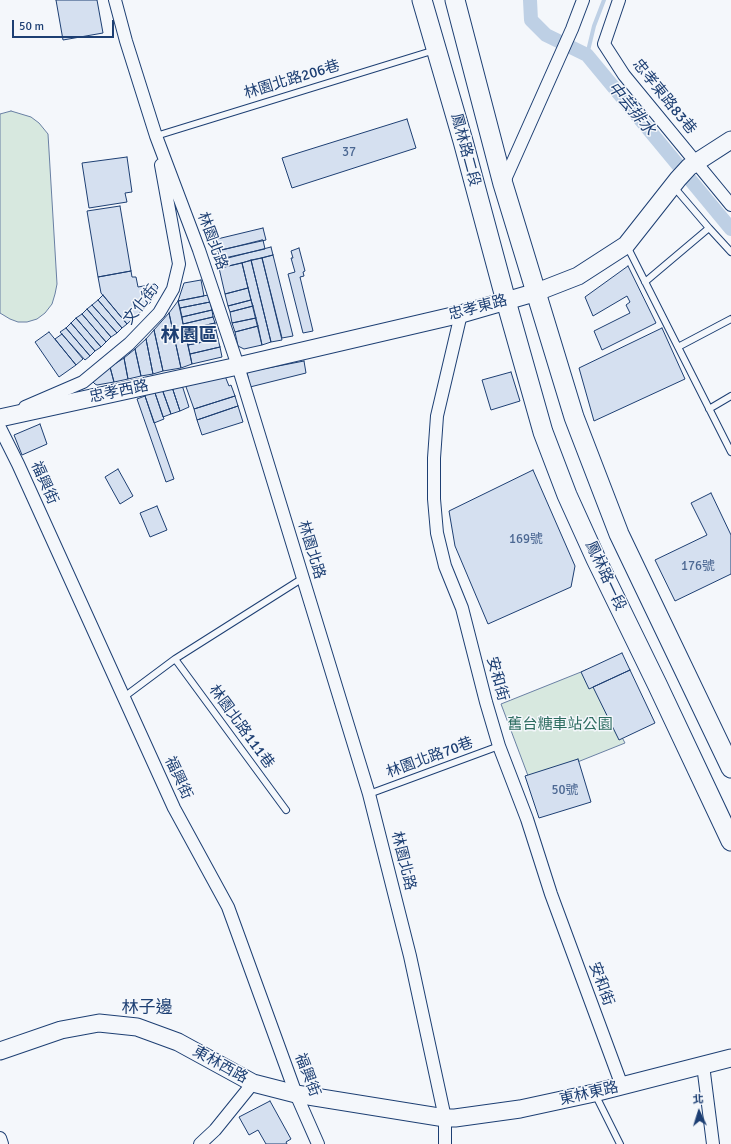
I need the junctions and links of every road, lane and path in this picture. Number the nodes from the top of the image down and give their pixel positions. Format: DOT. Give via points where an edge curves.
graph roads {
  1 [pos="115,0"];
  2 [pos="422,0"];
  3 [pos="455,0"];
  4 [pos="583,0"];
  5 [pos="619,0"];
  6 [pos="436,49"];
  7 [pos="156,136"];
  8 [pos="731,140"];
  9 [pos="684,173"];
  10 [pos="503,184"];
  11 [pos="731,205"];
  12 [pos="709,228"];
  13 [pos="626,245"];
  14 [pos="731,252"];
  15 [pos="645,282"];
  16 [pos="537,292"];
  17 [pos="506,301"];
  18 [pos="461,314"];
  19 [pos="731,319"];
  20 [pos="678,347"];
  21 [pos="238,366"];
  22 [pos="731,396"];
  23 [pos="709,409"];
  24 [pos="0,418"];
  25 [pos="0,428"];
  26 [pos="731,452"];
  27 [pos="303,578"];
  28 [pos="175,659"];
  29 [pos="124,697"];
  30 [pos="499,746"];
  31 [pos="728,756"];
  32 [pos="369,794"];
  33 [pos="286,810"];
  34 [pos="731,841"];
  35 [pos="0,1051"];
  36 [pos="731,1058"];
  37 [pos="703,1065"];
  38 [pos="254,1083"];
  39 [pos="622,1086"];
  40 [pos="594,1093"];
  41 [pos="296,1094"];
  42 [pos="445,1118"];
  43 [pos="0,1138"];
  44 [pos="2,1144"];
  45 [pos="200,1144"];
  46 [pos="318,1144"];
  47 [pos="445,1144"];
  48 [pos="620,1144"];
  49 [pos="713,1144"];
  1 -- 7 [label="street, 林園北路"];
  2 -- 6 [label="main road, 鳳林路二段"];
  3 -- 10 [label="main road, 鳳林路二段"];
  4 -- 10 [label="street"];
  5 -- 9 [label="street, 忠孝東路83巷" via="604,44"];
  6 -- 7 [label="lane, 林園北路206巷"];
  6 -- 17 [label="main road, 鳳林路二段"];
  7 -- 21 [label="street, 林園北路" via="199,250"];
  7 -- 24 [label="street, 文化街" via="178,264 173,289 159,313 129,344 83,382"];
  8 -- 9 [label="street, 忠孝東路"];
  9 -- 11 [label="street, 忠孝東路83巷"];
  9 -- 12 [label="lane"];
  9 -- 13 [label="street, 忠孝東路"];
  10 -- 16 [label="main road, 鳳林路二段"];
  12 -- 14 [label="lane"];
  12 -- 15 [label="lane"];
  13 -- 15 [label="lane"];
  13 -- 16 [label="street, 忠孝東路" via="578,276"];
  15 -- 20 [label="lane"];
  16 -- 17 [label="street, 忠孝東路"];
  16 -- 31 [label="main road, 鳳林路一段" via="574,417 619,534"];
  17 -- 18 [label="street, 忠孝東路"];
  17 -- 34 [label="main road, 鳳林路一段" via="542,432 567,495"];
  18 -- 21 [label="street, 忠孝東路"];
  18 -- 30 [label="street, 安和街" via="437,416 434,499 437,532 445,566 462,608"];
  19 -- 20 [label="lane"];
  20 -- 23 [label="lane"];
  21 -- 24 [label="street, 忠孝西路"];
  21 -- 27 [label="street, 林園北路"];
  22 -- 23 [label="lane"];
  23 -- 26 [label="lane"];
  25 -- 29 [label="street, 福興街"];
  27 -- 28 [label="lane"];
  27 -- 32 [label="street, 林園北路"];
  28 -- 29 [label="lane"];
  28 -- 33 [label="lane, 林園北路111巷"];
  29 -- 41 [label="street, 福興街" via="174,808 228,907"];
  30 -- 32 [label="lane, 林園北路70巷"];
  30 -- 39 [label="street, 安和街"];
  32 -- 42 [label="street, 林園北路" via="410,956"];
  35 -- 38 [label="street, 東林西路" via="61,1030 99,1023 136,1027 178,1042"];
  36 -- 37 [label="street, 東林東路"];
  37 -- 39 [label="street, 東林東路"];
  37 -- 49 [label="street"];
  38 -- 41 [label="street, 東林西路"];
  38 -- 45 [label="street"];
  39 -- 40 [label="street, 東林東路"];
  40 -- 42 [label="street, 東林東路" via="520,1109"];
  40 -- 48 [label="lane"];
  41 -- 42 [label="street, 東林西路"];
  41 -- 46 [label="street, 福興街"];
  42 -- 47 [label="street, 林園北路"];
  43 -- 44 [label="street"];
}
